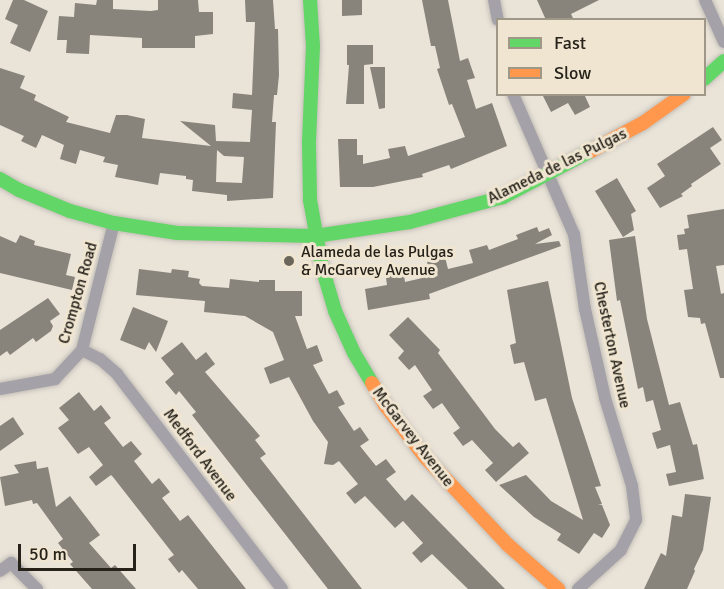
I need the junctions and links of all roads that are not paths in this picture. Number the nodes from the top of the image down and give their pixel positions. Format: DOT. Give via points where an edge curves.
graph roads {
  1 [pos="310,0"];
  2 [pos="494,0"];
  3 [pos="705,0"];
  4 [pos="497,18"];
  5 [pos="724,42"];
  6 [pos="724,61"];
  7 [pos="706,77"];
  8 [pos="514,96"];
  9 [pos="681,96"];
  10 [pos="549,174"];
  11 [pos="0,179"];
  12 [pos="114,223"];
  13 [pos="315,236"];
  14 [pos="82,351"];
  15 [pos="0,389"];
  16 [pos="0,572"];
  17 [pos="37,589"];
  18 [pos="282,589"];
  19 [pos="558,589"];
  20 [pos="578,589"];
  1 -- 13 [label="main road, McGarvey Avenue" via="310,200"];
  2 -- 4 [label="street"];
  3 -- 5 [label="street"];
  6 -- 7 [label="main road"];
  8 -- 10 [label="street, Chesterton Avenue"];
  9 -- 10 [label="main road, Alameda de las Pulgas" via="643,123"];
  10 -- 13 [label="main road, Alameda de las Pulgas" via="502,197 461,210 411,222"];
  10 -- 20 [label="street, Chesterton Avenue" via="574,234 588,320 605,398 632,486 636,520 621,550"];
  11 -- 12 [label="main road, Alameda de las Pulgas" via="70,211"];
  12 -- 13 [label="main road, Alameda de las Pulgas" via="177,233"];
  12 -- 14 [label="street, Crompton Road"];
  13 -- 19 [label="main road, McGarvey Avenue" via="335,310 354,353 385,405 465,502"];
  14 -- 15 [label="street, Crompton Road" via="55,379"];
  14 -- 18 [label="street, Medford Avenue" via="100,359 117,374"];
  16 -- 17 [label="street" via="11,563"];
}
